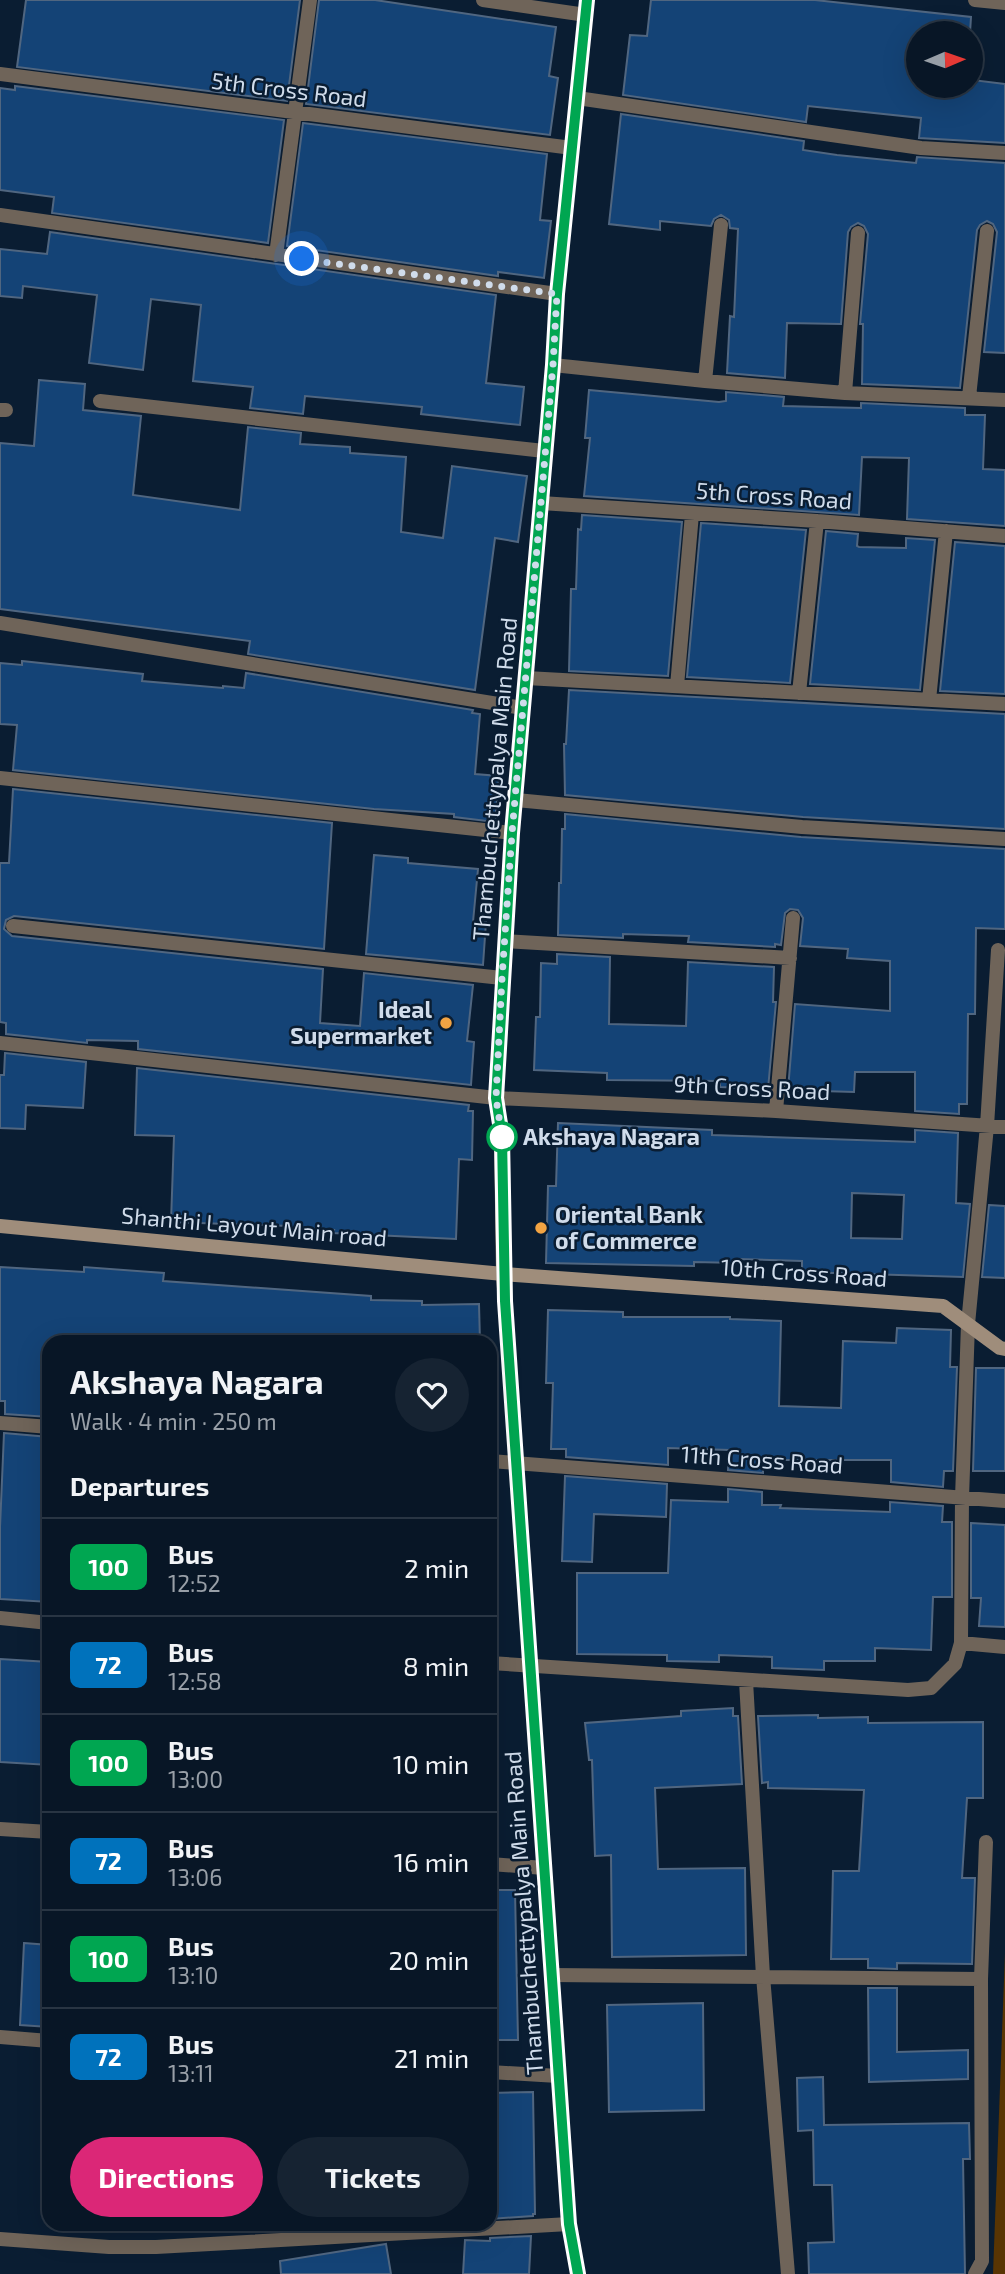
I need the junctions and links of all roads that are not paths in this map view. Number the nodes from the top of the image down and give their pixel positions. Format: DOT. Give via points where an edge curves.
graph roads {
  1 [pos="310,0"];
  2 [pos="482,0"];
  3 [pos="587,7"];
  4 [pos="0,74"];
  5 [pos="576,98"];
  6 [pos="295,114"];
  7 [pos="572,148"];
  8 [pos="1005,153"];
  9 [pos="0,215"];
  10 [pos="721,225"];
  11 [pos="987,231"];
  12 [pos="858,233"];
  13 [pos="276,255"];
  14 [pos="557,294"];
  15 [pos="553,365"];
  16 [pos="705,381"];
  17 [pos="845,393"];
  18 [pos="969,397"];
  19 [pos="1005,400"];
  20 [pos="100,401"];
  21 [pos="544,451"];
  22 [pos="541,503"];
  23 [pos="692,514"];
  24 [pos="817,521"];
  25 [pos="946,531"];
  26 [pos="1005,536"];
  27 [pos="0,623"];
  28 [pos="526,678"];
  29 [pos="677,686"];
  30 [pos="799,693"];
  31 [pos="929,700"];
  32 [pos="1005,704"];
  33 [pos="523,708"];
  34 [pos="0,778"];
  35 [pos="516,800"];
  36 [pos="512,833"];
  37 [pos="1005,839"];
  38 [pos="793,918"];
  39 [pos="13,926"];
  40 [pos="505,941"];
  41 [pos="998,950"];
  42 [pos="790,958"];
  43 [pos="502,978"];
  44 [pos="0,1043"];
  45 [pos="496,1098"];
  46 [pos="776,1111"];
  47 [pos="987,1126"];
  48 [pos="1005,1127"];
  49 [pos="0,1226"];
  50 [pos="503,1274"];
  51 [pos="968,1324"];
  52 [pos="1005,1349"];
  53 [pos="0,1423"];
  54 [pos="42,1426"];
  55 [pos="497,1462"];
  56 [pos="516,1463"];
  57 [pos="962,1498"];
  58 [pos="1005,1501"];
  59 [pos="0,1618"];
  60 [pos="42,1622"];
  61 [pos="961,1643"];
  62 [pos="1005,1647"];
  63 [pos="497,1664"];
  64 [pos="530,1667"];
  65 [pos="746,1681"];
  66 [pos="0,1829"];
  67 [pos="42,1832"];
  68 [pos="986,1842"];
  69 [pos="497,1865"];
  70 [pos="544,1868"];
  71 [pos="552,1975"];
  72 [pos="763,1976"];
  73 [pos="981,1979"];
  74 [pos="0,2037"];
  75 [pos="42,2040"];
  76 [pos="497,2072"];
  77 [pos="558,2076"];
  78 [pos="569,2224"];
  79 [pos="497,2228"];
  80 [pos="443,2231"];
  81 [pos="0,2239"];
  82 [pos="578,2274"];
  83 [pos="788,2274"];
  84 [pos="975,2274"];
  1 -- 6 [label="street"];
  2 -- 3 [label="street"];
  3 -- 5 [label="main road, Thambuchettypalya Main Road"];
  4 -- 6 [label="street, 5th Cross Road"];
  5 -- 7 [label="main road, Thambuchettypalya Main Road"];
  5 -- 8 [label="street" via="920,148"];
  6 -- 7 [label="street, 5th Cross Road"];
  6 -- 13 [label="street"];
  7 -- 14 [label="main road, Thambuchettypalya Main Road"];
  9 -- 13 [label="street"];
  10 -- 16 [label="street"];
  11 -- 18 [label="street"];
  12 -- 17 [label="street"];
  13 -- 14 [label="street"];
  14 -- 15 [label="main road, Thambuchettypalya Main Road"];
  15 -- 16 [label="street"];
  15 -- 21 [label="main road, Thambuchettypalya Main Road"];
  16 -- 17 [label="street"];
  17 -- 18 [label="street"];
  18 -- 19 [label="street"];
  20 -- 21 [label="street"];
  21 -- 22 [label="main road, Thambuchettypalya Main Road"];
  22 -- 23 [label="street, 5th Cross Road"];
  22 -- 28 [label="main road, Thambuchettypalya Main Road"];
  23 -- 24 [label="street, 5th Cross Road"];
  23 -- 29 [label="street"];
  24 -- 25 [label="street, 5th Cross Road"];
  24 -- 30 [label="street"];
  25 -- 26 [label="street, 5th Cross Road"];
  25 -- 31 [label="street"];
  27 -- 33 [label="street"];
  28 -- 29 [label="street"];
  28 -- 33 [label="main road, Thambuchettypalya Main Road"];
  29 -- 30 [label="street"];
  30 -- 31 [label="street"];
  31 -- 32 [label="street"];
  33 -- 35 [label="main road, Thambuchettypalya Main Road"];
  34 -- 36 [label="street"];
  35 -- 36 [label="main road, Thambuchettypalya Main Road"];
  35 -- 37 [label="street" via="802,827"];
  36 -- 40 [label="main road, Thambuchettypalya Main Road"];
  38 -- 42 [label="street"];
  39 -- 43 [label="street"];
  40 -- 42 [label="street"];
  40 -- 43 [label="main road, Thambuchettypalya Main Road"];
  41 -- 47 [label="street"];
  42 -- 46 [label="street"];
  43 -- 45 [label="main road, Thambuchettypalya Main Road"];
  44 -- 45 [label="street, 9th Cross Road"];
  45 -- 46 [label="street, 9th Cross Road"];
  45 -- 50 [label="main road, Thambuchettypalya Main Road" via="502,1137"];
  46 -- 47 [label="street, 9th Cross Road"];
  47 -- 48 [label="street, 9th Cross Road"];
  47 -- 51 [label="street"];
  49 -- 50 [label="main road, Shanthi Layout Main road"];
  50 -- 51 [label="main road, 10th Cross Road" via="943,1306"];
  50 -- 56 [label="main road, Thambuchettypalya Main Road"];
  51 -- 52 [label="main road, 10th Cross Road"];
  51 -- 57 [label="street"];
  53 -- 54 [label="street"];
  55 -- 56 [label="street, 11th Cross Road"];
  56 -- 57 [label="street, 11th Cross Road"];
  56 -- 64 [label="main road, Thambuchettypalya Main Road"];
  57 -- 58 [label="street, 11th Cross Road"];
  57 -- 61 [label="street"];
  59 -- 60 [label="street"];
  61 -- 62 [label="street"];
  61 -- 65 [label="street" via="955,1664 931,1688"];
  63 -- 64 [label="street"];
  64 -- 65 [label="street"];
  64 -- 70 [label="main road, Thambuchettypalya Main Road"];
  65 -- 72 [label="street"];
  66 -- 67 [label="street"];
  68 -- 73 [label="street"];
  69 -- 70 [label="street"];
  70 -- 71 [label="main road, Thambuchettypalya Main Road"];
  71 -- 72 [label="street"];
  71 -- 77 [label="main road, Thambuchettypalya Main Road"];
  72 -- 73 [label="street"];
  72 -- 83 [label="street"];
  73 -- 84 [label="street" via="982,2261"];
  74 -- 75 [label="street"];
  76 -- 77 [label="street"];
  77 -- 78 [label="main road, Thambuchettypalya Main Road"];
  78 -- 79 [label="street"];
  78 -- 82 [label="main road, Thambuchettypalya Main Road"];
  80 -- 81 [label="street" via="156,2247"];
}
